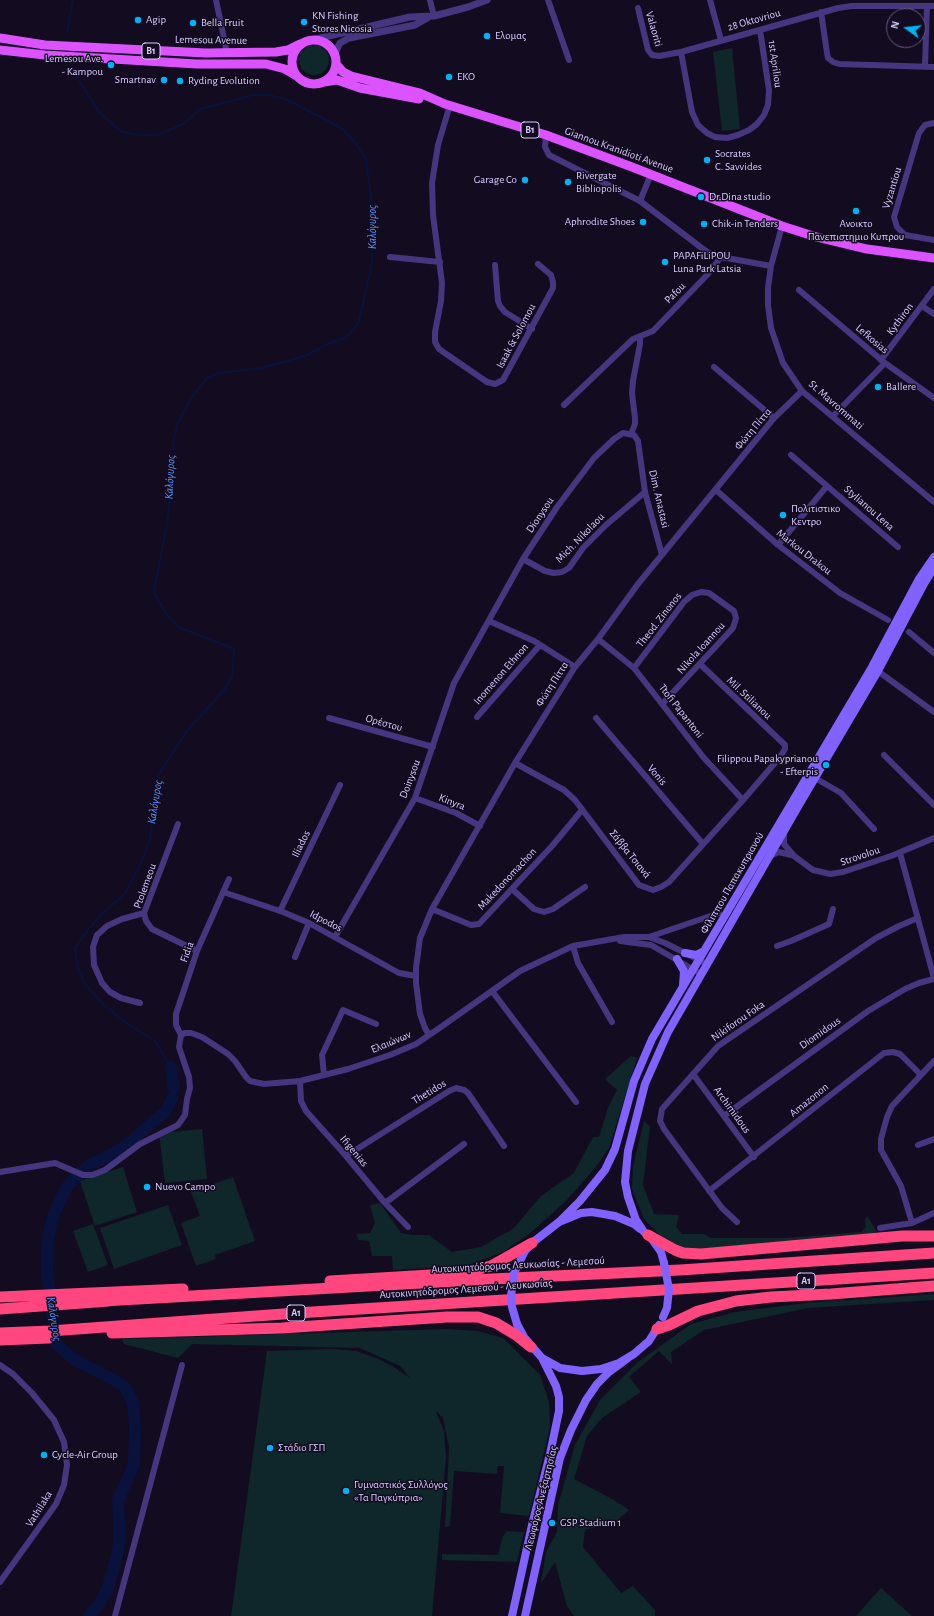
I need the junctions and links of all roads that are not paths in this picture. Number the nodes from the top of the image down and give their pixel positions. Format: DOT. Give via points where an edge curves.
graph roads {
  1 [pos="216,0"];
  2 [pos="430,0"];
  3 [pos="488,0"];
  4 [pos="548,0"];
  5 [pos="710,0"];
  6 [pos="896,3"];
  7 [pos="931,6"];
  8 [pos="638,8"];
  9 [pos="821,12"];
  10 [pos="432,16"];
  11 [pos="760,30"];
  12 [pos="0,38"];
  13 [pos="316,39"];
  14 [pos="721,40"];
  15 [pos="300,44"];
  16 [pos="0,50"];
  17 [pos="681,52"];
  18 [pos="227,53"];
  19 [pos="335,53"];
  20 [pos="652,54"];
  21 [pos="569,60"];
  22 [pos="336,64"];
  23 [pos="925,66"];
  24 [pos="934,67"];
  25 [pos="296,76"];
  26 [pos="323,82"];
  27 [pos="448,105"];
  28 [pos="934,122"];
  29 [pos="546,135"];
  30 [pos="651,174"];
  31 [pos="640,201"];
  32 [pos="782,226"];
  33 [pos="934,240"];
  34 [pos="390,257"];
  35 [pos="720,257"];
  36 [pos="934,258"];
  37 [pos="440,262"];
  38 [pos="538,264"];
  39 [pos="495,265"];
  40 [pos="770,266"];
  41 [pos="934,289"];
  42 [pos="800,290"];
  43 [pos="922,306"];
  44 [pos="934,314"];
  45 [pos="532,328"];
  46 [pos="640,337"];
  47 [pos="883,361"];
  48 [pos="714,367"];
  49 [pos="802,391"];
  50 [pos="934,398"];
  51 [pos="564,404"];
  52 [pos="833,416"];
  53 [pos="774,418"];
  54 [pos="631,434"];
  55 [pos="791,454"];
  56 [pos="827,486"];
  57 [pos="716,490"];
  58 [pos="645,492"];
  59 [pos="934,502"];
  60 [pos="778,545"];
  61 [pos="898,546"];
  62 [pos="662,555"];
  63 [pos="934,557"];
  64 [pos="523,559"];
  65 [pos="934,568"];
  66 [pos="888,620"];
  67 [pos="489,621"];
  68 [pos="736,622"];
  69 [pos="909,632"];
  70 [pos="598,639"];
  71 [pos="540,645"];
  72 [pos="934,653"];
  73 [pos="700,664"];
  74 [pos="575,667"];
  75 [pos="634,668"];
  76 [pos="875,669"];
  77 [pos="663,703"];
  78 [pos="934,712"];
  79 [pos="477,717"];
  80 [pos="329,718"];
  81 [pos="596,718"];
  82 [pos="785,745"];
  83 [pos="433,747"];
  84 [pos="884,756"];
  85 [pos="515,763"];
  86 [pos="815,778"];
  87 [pos="340,785"];
  88 [pos="415,798"];
  89 [pos="743,800"];
  90 [pos="934,805"];
  91 [pos="582,810"];
  92 [pos="178,824"];
  93 [pos="480,826"];
  94 [pos="874,829"];
  95 [pos="784,831"];
  96 [pos="934,838"];
  97 [pos="703,844"];
  98 [pos="900,853"];
  99 [pos="770,856"];
  100 [pos="794,856"];
  101 [pos="229,879"];
  102 [pos="585,887"];
  103 [pos="512,889"];
  104 [pos="223,892"];
  105 [pos="432,909"];
  106 [pos="833,909"];
  107 [pos="280,911"];
  108 [pos="144,913"];
  109 [pos="719,913"];
  110 [pos="918,918"];
  111 [pos="309,923"];
  112 [pos="335,937"];
  113 [pos="649,937"];
  114 [pos="602,940"];
  115 [pos="572,946"];
  116 [pos="777,946"];
  117 [pos="706,950"];
  118 [pos="197,951"];
  119 [pos="685,953"];
  120 [pos="295,956"];
  121 [pos="677,959"];
  122 [pos="703,962"];
  123 [pos="694,969"];
  124 [pos="701,974"];
  125 [pos="416,976"];
  126 [pos="934,979"];
  127 [pos="683,988"];
  128 [pos="492,991"];
  129 [pos="140,1003"];
  130 [pos="612,1022"];
  131 [pos="376,1024"];
  132 [pos="181,1035"];
  133 [pos="429,1035"];
  134 [pos="934,1061"];
  135 [pos="693,1074"];
  136 [pos="324,1075"];
  137 [pos="921,1075"];
  138 [pos="300,1081"];
  139 [pos="576,1102"];
  140 [pos="724,1116"];
  141 [pos="934,1139"];
  142 [pos="464,1144"];
  143 [pos="918,1145"];
  144 [pos="504,1146"];
  145 [pos="346,1156"];
  146 [pos="754,1157"];
  147 [pos="0,1172"];
  148 [pos="709,1191"];
  149 [pos="385,1203"];
  150 [pos="934,1213"];
  151 [pos="560,1222"];
  152 [pos="737,1222"];
  153 [pos="912,1223"];
  154 [pos="408,1227"];
  155 [pos="880,1228"];
  156 [pos="646,1234"];
  157 [pos="934,1236"];
  158 [pos="877,1240"];
  159 [pos="934,1240"];
  160 [pos="532,1243"];
  161 [pos="934,1253"];
  162 [pos="934,1273"];
  163 [pos="934,1286"];
  164 [pos="203,1289"];
  165 [pos="0,1297"];
  166 [pos="102,1302"];
  167 [pos="0,1309"];
  168 [pos="657,1329"];
  169 [pos="102,1330"];
  170 [pos="0,1333"];
  171 [pos="49,1334"];
  172 [pos="0,1340"];
  173 [pos="531,1347"];
  174 [pos="542,1358"];
  175 [pos="628,1358"];
  176 [pos="0,1365"];
  177 [pos="182,1365"];
  178 [pos="0,1582"];
  179 [pos="115,1616"];
  180 [pos="512,1616"];
  181 [pos="525,1616"];
  1 -- 18 [label="street"];
  2 -- 10 [label="street"];
  3 -- 10 [label="street"];
  4 -- 21 [label="street"];
  5 -- 14 [label="street"];
  6 -- 7 [label="street, 28 Oktovriou"];
  6 -- 9 [label="street, 28 Oktovriou" via="844,7"];
  7 -- 23 [label="street"];
  8 -- 20 [label="street, Valaoriti" via="648,50"];
  9 -- 11 [label="street, 28 Oktovriou"];
  9 -- 23 [label="street" via="828,58 833,62"];
  10 -- 13 [label="street" via="410,17"];
  10 -- 19 [label="street" via="415,24 349,38 340,43"];
  11 -- 14 [label="street, 28 Oktovriou"];
  11 -- 17 [label="street, 1st Apriliou" via="769,90 768,105 757,124 738,135 727,138 715,136 704,132 698,125 692,112"];
  12 -- 18 [label="main road, Lemesou Avenue / B1" via="45,44"];
  13 -- 15 [label="main road, B1"];
  13 -- 19 [label="main road" via="327,44"];
  14 -- 17 [label="street, 28 Oktovriou"];
  15 -- 18 [label="main road, Lemesou Avenue / B1" via="276,52"];
  15 -- 25 [label="main road" via="292,59 292,68"];
  16 -- 25 [label="main road, B1" via="203,64 266,64 285,69"];
  17 -- 20 [label="street, 28 Oktovriou" via="659,56"];
  19 -- 22 [label="main road"];
  22 -- 26 [label="main road" via="332,75"];
  22 -- 27 [label="main road, Giannou Kranidioti Avenue / B1" via="351,76 415,92"];
  23 -- 24 [label="street"];
  25 -- 26 [label="main road, B1" via="309,84"];
  26 -- 27 [label="main road, Giannou Kranidioti Avenue / B1" via="342,81 360,88"];
  27 -- 29 [label="main road, Giannou Kranidioti Avenue / B1"];
  27 -- 37 [label="street, Isaak & Solomou" via="433,174 433,214"];
  28 -- 33 [label="street, Vyzantiou" via="925,124 919,133 894,217 897,227 905,236"];
  29 -- 30 [label="main road, Giannou Kranidioti Avenue / B1"];
  29 -- 31 [label="street" via="544,147 549,155"];
  30 -- 31 [label="street"];
  30 -- 32 [label="main road, Giannou Kranidioti Avenue / B1"];
  31 -- 35 [label="street" via="702,249"];
  32 -- 36 [label="main road, B1" via="873,250"];
  32 -- 40 [label="street, St. Mavrommati"];
  34 -- 37 [label="street"];
  35 -- 40 [label="street"];
  35 -- 46 [label="street, Pafou" via="708,274 653,331"];
  37 -- 45 [label="street, Isaak & Solomou" via="442,291 434,336 441,351 484,381 495,384 506,377"];
  38 -- 45 [label="street, Isaak & Solomou" via="549,273 553,285"];
  39 -- 45 [label="street" via="500,306 507,314"];
  40 -- 49 [label="street, St. Mavrommati" via="768,299 771,328 784,363"];
  41 -- 43 [label="street, Kythiron"];
  42 -- 47 [label="street, Lefkosias"];
  43 -- 44 [label="street"];
  43 -- 47 [label="street, Kythiron"];
  46 -- 51 [label="street, Pafou" via="624,347"];
  46 -- 54 [label="street" via="632,381 635,418"];
  47 -- 50 [label="street, Lefkosias"];
  47 -- 52 [label="street, Kythiron"];
  48 -- 53 [label="street"];
  49 -- 52 [label="street, St. Mavrommati"];
  49 -- 53 [label="street, Φώτη Πίττα"];
  52 -- 59 [label="street, St. Mavrommati"];
  53 -- 57 [label="street, Φώτη Πίττα"];
  54 -- 58 [label="street, Dim. Anastasi" via="640,445"];
  54 -- 64 [label="street, Dionysou" via="624,433 594,458"];
  55 -- 56 [label="street, Stylianou Lena"];
  56 -- 60 [label="street, Stylianou Lena"];
  56 -- 61 [label="street, Stylianou Lena"];
  57 -- 60 [label="street, Markou Drakou"];
  57 -- 62 [label="street, Φώτη Πίττα"];
  58 -- 62 [label="street, Dim. Anastasi"];
  58 -- 64 [label="street, Mich. Nikolaou" via="606,525 583,548 569,568 562,572 545,571"];
  60 -- 66 [label="street, Markou Drakou" via="840,592"];
  62 -- 70 [label="street, Φώτη Πίττα"];
  63 -- 76 [label="main road, Φίλιππου Παπακυπριανού" via="919,579"];
  64 -- 67 [label="street, Dionysou"];
  65 -- 76 [label="main road, Φίλιππου Παπακυπριανού"];
  67 -- 71 [label="street"];
  67 -- 83 [label="street, Doinysou" via="456,679"];
  68 -- 73 [label="street, Nikola Ioannou"];
  68 -- 75 [label="street, Theod. Zinonos" via="734,611 715,596 703,592 694,593 684,602"];
  69 -- 72 [label="street"];
  70 -- 74 [label="street, Φώτη Πίττα"];
  70 -- 75 [label="street, Ttofi Papantoni"];
  71 -- 74 [label="street"];
  71 -- 79 [label="street, Inomenon Ethnon"];
  73 -- 77 [label="street, Nikola Ioannou"];
  73 -- 82 [label="street, Mil. Stilianou"];
  74 -- 85 [label="street, Φώτη Πίττα"];
  75 -- 77 [label="street, Ttofi Papantoni"];
  76 -- 78 [label="street"];
  76 -- 86 [label="main road, Φίλιππου Παπακυπριανού"];
  76 -- 117 [label="main road, Φίλιππου Παπακυπριανού"];
  77 -- 89 [label="street, Ttofi Papantoni" via="704,758"];
  80 -- 83 [label="street, Ορέστου"];
  81 -- 97 [label="street, Vonis"];
  82 -- 89 [label="street, Σάββα Τσιανά" via="780,757"];
  83 -- 88 [label="street, Doinysou"];
  84 -- 90 [label="street"];
  85 -- 91 [label="street, Σάββα Τσιανά" via="564,790"];
  85 -- 93 [label="street, Φώτη Πίττα"];
  86 -- 94 [label="street" via="841,793"];
  86 -- 95 [label="main road, Φίλιππου Παπακυπριανού"];
  87 -- 107 [label="street, Iliados"];
  88 -- 93 [label="street, Kinyra" via="456,813"];
  88 -- 112 [label="street, Doinysou"];
  89 -- 97 [label="street, Σάββα Τσιανά"];
  91 -- 97 [label="street, Σάββα Τσιανά" via="637,883 648,890 657,890 665,885"];
  91 -- 103 [label="street, Makedonomachon"];
  92 -- 108 [label="street, Ptolemeou"];
  93 -- 105 [label="street, Φώτη Πίττα"];
  95 -- 99 [label="main road, Φίλιππου Παπακυπριανού"];
  95 -- 100 [label="street, Strovolou" via="784,844"];
  96 -- 98 [label="street, Strovolou"];
  98 -- 100 [label="street, Strovolou" via="830,874 813,870"];
  98 -- 110 [label="street"];
  99 -- 100 [label="street" via="782,852"];
  99 -- 122 [label="main road, Φίλιππου Παπακυπριανού"];
  101 -- 104 [label="street, Fidia"];
  102 -- 103 [label="street" via="553,909 544,912 534,909"];
  103 -- 105 [label="street, Makedonomachon" via="475,926"];
  104 -- 107 [label="street, Idpodos"];
  104 -- 118 [label="street, Fidia"];
  105 -- 125 [label="street, Φώτη Πίττα" via="420,938"];
  106 -- 116 [label="street" via="829,924"];
  107 -- 111 [label="street, Idpodos"];
  108 -- 118 [label="street, Ptolemeou" via="152,929"];
  108 -- 129 [label="street" via="106,926 97,935 93,947 94,965 102,983 110,992 121,998"];
  109 -- 113 [label="street"];
  110 -- 126 [label="street"];
  110 -- 135 [label="street, Nikiforou Foka" via="876,938 730,1037 713,1050"];
  111 -- 112 [label="street, Idpodos"];
  111 -- 120 [label="street"];
  112 -- 125 [label="street, Idpodos" via="399,973"];
  113 -- 114 [label="street, Ελαιώνων" via="633,936"];
  113 -- 119 [label="street, Ελαιώνων"];
  114 -- 115 [label="street, Ελαιώνων"];
  114 -- 121 [label="street, Ελαιώνων" via="651,945"];
  115 -- 128 [label="street, Ελαιώνων" via="520,971"];
  115 -- 130 [label="street" via="578,963"];
  117 -- 119 [label="main road" via="696,955"];
  117 -- 122 [label="main road, Φίλιππου Παπακυπριανού"];
  118 -- 132 [label="street, Fidia" via="176,1014 176,1024"];
  119 -- 122 [label="street, Ελαιώνων"];
  121 -- 123 [label="street, Ελαιώνων"];
  121 -- 127 [label="main road" via="684,971"];
  122 -- 123 [label="main road, Φίλιππου Παπακυπριανού"];
  122 -- 124 [label="main road, Φίλιππου Παπακυπριανού"];
  123 -- 124 [label="street, Ελαιώνων"];
  123 -- 127 [label="main road, Φίλιππου Παπακυπριανού"];
  124 -- 156 [label="main road, Φίλιππου Παπακυπριανού" via="662,1044 645,1084 628,1151 625,1182 628,1197 636,1220"];
  125 -- 133 [label="street, Φώτη Πίττα" via="420,1014"];
  126 -- 140 [label="street, Diomidous" via="905,989 868,1011"];
  127 -- 151 [label="main road, Φίλιππου Παπακυπριανού" via="652,1039 634,1081 615,1149 605,1170"];
  128 -- 133 [label="street, Ελαιώνων"];
  128 -- 139 [label="street"];
  131 -- 136 [label="street" via="343,1010 322,1055"];
  132 -- 138 [label="street, Ελαιώνων" via="191,1033 202,1037 228,1054 250,1081 264,1084"];
  132 -- 147 [label="street, Fidia" via="179,1047 190,1088 184,1119 178,1125 140,1144 105,1170 92,1175 81,1174 55,1163"];
  133 -- 136 [label="street, Ελαιώνων" via="416,1044 390,1055"];
  134 -- 137 [label="street"];
  135 -- 140 [label="street, Archimidous"];
  135 -- 148 [label="street, Nikiforou Foka" via="664,1107 660,1121"];
  136 -- 138 [label="street, Ελαιώνων"];
  137 -- 146 [label="street, Amazonon" via="900,1054 884,1053"];
  137 -- 153 [label="street" via="889,1112 880,1143 901,1186"];
  138 -- 145 [label="street, Ifigenias" via="301,1101 306,1111"];
  140 -- 146 [label="street, Archimidous"];
  141 -- 143 [label="street"];
  142 -- 149 [label="street"];
  144 -- 145 [label="street, Thetidos" via="468,1093 456,1088"];
  145 -- 149 [label="street, Ifigenias"];
  146 -- 148 [label="street, Amazonon"];
  148 -- 152 [label="street, Nikiforou Foka"];
  149 -- 154 [label="street, Ifigenias"];
  150 -- 153 [label="street"];
  151 -- 156 [label="main road" via="581,1213 604,1213 634,1224"];
  151 -- 160 [label="main road"];
  153 -- 155 [label="street"];
  156 -- 158 [label="highway" via="683,1253 701,1254"];
  156 -- 168 [label="main road, bridge" via="661,1252 669,1289 667,1308"];
  157 -- 158 [label="highway" via="902,1236"];
  158 -- 159 [label="highway"];
  160 -- 164 [label="highway" via="491,1266 464,1273"];
  160 -- 173 [label="main road, bridge" via="525,1251 514,1274 511,1296 517,1324"];
  161 -- 166 [label="highway, Αυτοκινητόδρομος Λευκωσίας - Λεμεσού / A1" via="680,1270"];
  162 -- 169 [label="highway, Αυτοκινητόδρομος Λεμεσού - Λευκωσίας / A1"];
  163 -- 168 [label="highway" via="736,1301 698,1311"];
  164 -- 165 [label="highway"];
  164 -- 166 [label="highway"];
  166 -- 167 [label="highway, Αυτοκινητόδρομος Λευκωσίας - Λεμεσού / A1"];
  168 -- 175 [label="main road" via="649,1341"];
  169 -- 171 [label="highway, Αυτοκινητόδρομος Λεμεσού - Λευκωσίας / A1"];
  169 -- 173 [label="highway" via="282,1328 478,1317 496,1323"];
  170 -- 171 [label="highway, Αυτοκινητόδρομος Λεμεσού - Λευκωσίας / A1"];
  171 -- 172 [label="highway"];
  173 -- 174 [label="main road"];
  174 -- 175 [label="main road" via="560,1368 582,1371 601,1369"];
  174 -- 180 [label="main road, Λεωφόρος Ανεξαρτησίας" via="556,1386 559,1411"];
  175 -- 181 [label="main road, Λεωφόρος Ανεξαρτησίας" via="597,1384 571,1430 560,1458"];
  176 -- 178 [label="street, Vathilaka" via="32,1393 54,1420 64,1442 67,1465 64,1485 56,1504"];
  177 -- 179 [label="street"];
}
